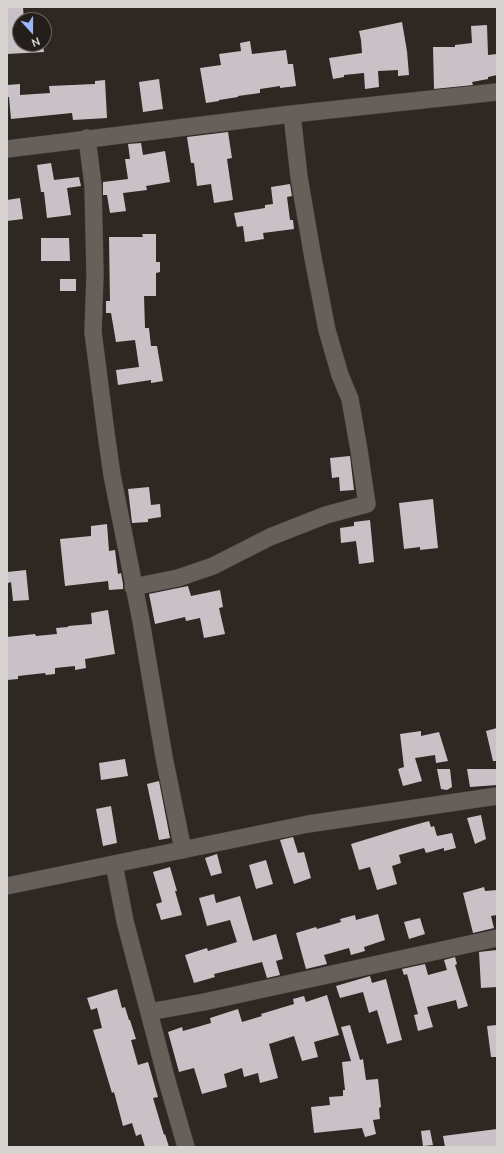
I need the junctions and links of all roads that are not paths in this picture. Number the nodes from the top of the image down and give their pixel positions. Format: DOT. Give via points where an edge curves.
graph roads {
  1 [pos="497,92"];
  2 [pos="292,114"];
  3 [pos="87,138"];
  4 [pos="7,149"];
  5 [pos="133,587"];
  6 [pos="497,796"];
  7 [pos="183,850"];
  8 [pos="114,864"];
  9 [pos="7,886"];
  10 [pos="497,938"];
  11 [pos="150,1012"];
  12 [pos="186,1147"];
  1 -- 2 [label="street"];
  2 -- 3 [label="street"];
  2 -- 5 [label="street" via="299,177 313,258 327,330 350,399 367,504 326,515 270,536 213,566 178,578"];
  3 -- 4 [label="street"];
  3 -- 5 [label="street" via="92,186 95,275 93,332 112,475"];
  5 -- 7 [label="street"];
  6 -- 7 [label="street" via="308,824"];
  7 -- 8 [label="street"];
  8 -- 9 [label="street"];
  8 -- 11 [label="street" via="125,921"];
  10 -- 11 [label="street"];
  11 -- 12 [label="street"];
}
